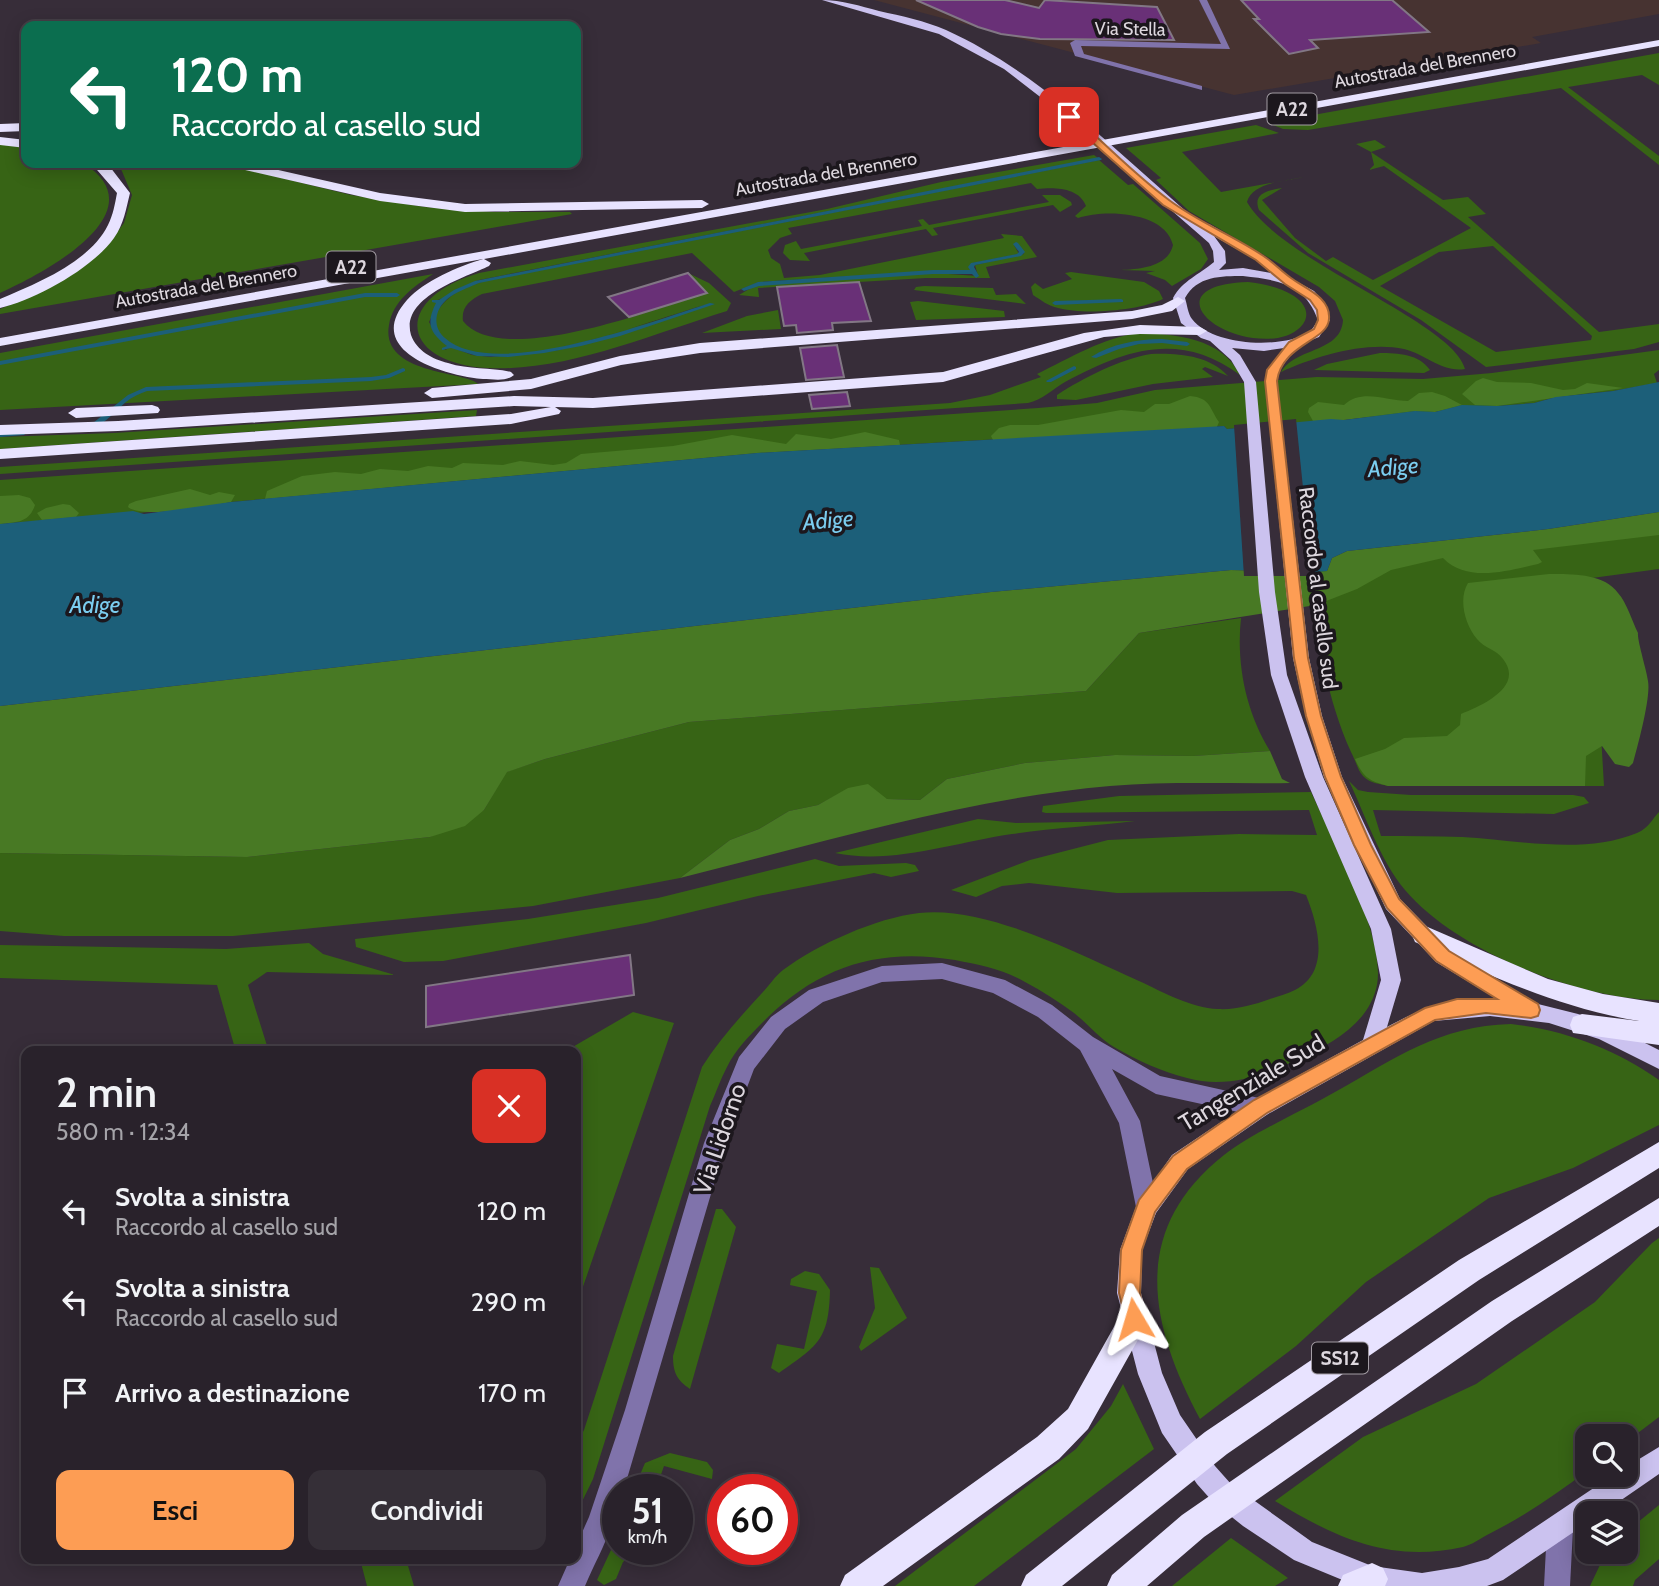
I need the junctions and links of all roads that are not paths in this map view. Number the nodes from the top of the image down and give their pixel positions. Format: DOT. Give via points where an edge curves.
graph roads {
  1 [pos="827,0"];
  2 [pos="1203,0"];
  3 [pos="1659,33"];
  4 [pos="1659,43"];
  5 [pos="1199,88"];
  6 [pos="21,127"];
  7 [pos="0,128"];
  8 [pos="0,141"];
  9 [pos="21,143"];
  10 [pos="105,168"];
  11 [pos="254,168"];
  12 [pos="1166,203"];
  13 [pos="702,204"];
  14 [pos="502,253"];
  15 [pos="1205,276"];
  16 [pos="1288,282"];
  17 [pos="1178,302"];
  18 [pos="0,304"];
  19 [pos="0,329"];
  20 [pos="1207,334"];
  21 [pos="0,342"];
  22 [pos="1293,345"];
  23 [pos="592,367"];
  24 [pos="593,403"];
  25 [pos="0,416"];
  26 [pos="122,418"];
  27 [pos="0,430"];
  28 [pos="0,454"];
  29 [pos="1323,777"];
  30 [pos="1423,935"];
  31 [pos="1531,1010"];
  32 [pos="1659,1013"];
  33 [pos="1582,1025"];
  34 [pos="1659,1034"];
  35 [pos="1086,1043"];
  36 [pos="1372,1044"];
  37 [pos="1658,1059"];
  38 [pos="1261,1107"];
  39 [pos="1659,1154"];
  40 [pos="1147,1207"];
  41 [pos="1659,1211"];
  42 [pos="1134,1319"];
  43 [pos="1659,1459"];
  44 [pos="1560,1529"];
  45 [pos="581,1563"];
  46 [pos="580,1564"];
  47 [pos="1363,1582"];
  48 [pos="570,1586"];
  49 [pos="856,1586"];
  50 [pos="1037,1586"];
  51 [pos="1123,1586"];
  52 [pos="1422,1586"];
  53 [pos="1557,1586"];
  1 -- 12 [label="main road, Raccordo al casello sud" via="942,32 1007,67"];
  2 -- 5 [label="street, Via Stella" via="1227,47 1075,43 1080,56"];
  3 -- 13 [label="highway, Autostrada del Brennero / A22"];
  4 -- 14 [label="highway, Autostrada del Brennero / A22"];
  6 -- 7 [label="highway"];
  8 -- 9 [label="highway"];
  10 -- 18 [label="highway" via="124,193 115,227 97,247 55,278"];
  11 -- 13 [label="highway" via="380,197 465,208"];
  12 -- 15 [label="main road, Raccordo al casello sud" via="1205,233 1219,251 1220,263"];
  12 -- 16 [label="main road, Raccordo al casello sud" via="1260,258"];
  13 -- 19 [label="highway, Autostrada del Brennero / A22"];
  14 -- 21 [label="highway, Autostrada del Brennero / A22"];
  14 -- 23 [label="highway" via="434,286 411,304 402,325 411,348 443,367 476,374"];
  15 -- 16 [label="main road, Raccordo al casello sud" via="1243,272"];
  15 -- 17 [label="main road, Raccordo al casello sud" via="1185,287"];
  16 -- 22 [label="main road, Raccordo al casello sud" via="1314,297 1324,315 1319,331"];
  17 -- 20 [label="main road, Raccordo al casello sud" via="1183,317"];
  17 -- 23 [label="highway" via="1132,315 700,348"];
  20 -- 22 [label="main road, Raccordo al casello sud" via="1258,348"];
  20 -- 24 [label="highway" via="1150,328 1104,333 943,377"];
  20 -- 29 [label="main road, Raccordo al casello sud" via="1236,358 1250,382 1272,640 1284,693"];
  22 -- 29 [label="main road, Raccordo al casello sud" via="1273,370 1271,381 1301,658"];
  23 -- 26 [label="highway" via="531,384"];
  24 -- 26 [label="highway" via="514,401"];
  24 -- 28 [label="highway" via="511,419"];
  25 -- 26 [label="highway"];
  26 -- 27 [label="highway"];
  29 -- 30 [label="main road, Raccordo al casello sud" via="1393,904"];
  29 -- 36 [label="main road, Raccordo al casello sud" via="1381,929 1391,980"];
  30 -- 31 [label="main road, Raccordo al casello sud" via="1443,956"];
  30 -- 32 [label="highway" via="1510,976 1611,1007"];
  31 -- 33 [label="main road, Tangenziale Sud"];
  31 -- 36 [label="main road, Tangenziale Sud" via="1457,1007 1431,1013"];
  33 -- 34 [label="highway"];
  33 -- 37 [label="main road, Tangenziale Sud"];
  35 -- 38 [label="street, Via Lidorno" via="1156,1085"];
  35 -- 40 [label="street, Via Lidorno" via="1129,1121"];
  35 -- 45 [label="street, Via Lidorno" via="1045,1011 998,986 942,971 882,974 816,996 778,1023 746,1064 715,1143 633,1423 601,1520"];
  36 -- 38 [label="main road, Tangenziale Sud"];
  38 -- 40 [label="main road, Tangenziale Sud" via="1180,1162"];
  39 -- 50 [label="highway, SS12" via="1469,1270 1216,1443"];
  40 -- 42 [label="main road, Tangenziale Sud" via="1131,1250 1129,1293"];
  41 -- 51 [label="highway, SS12" via="1502,1311 1193,1526"];
  42 -- 47 [label="main road, Tangenziale Sud" via="1171,1424 1206,1475 1252,1517 1303,1551"];
  42 -- 49 [label="highway" via="1094,1394 1048,1448"];
  43 -- 44 [label="main road, Tangenziale Sud"];
  44 -- 52 [label="main road, Tangenziale Sud" via="1494,1571"];
  44 -- 53 [label="street"];
  46 -- 48 [label="street, Via Lidorno"];
  47 -- 52 [label="main road, Tangenziale Sud"];
}
